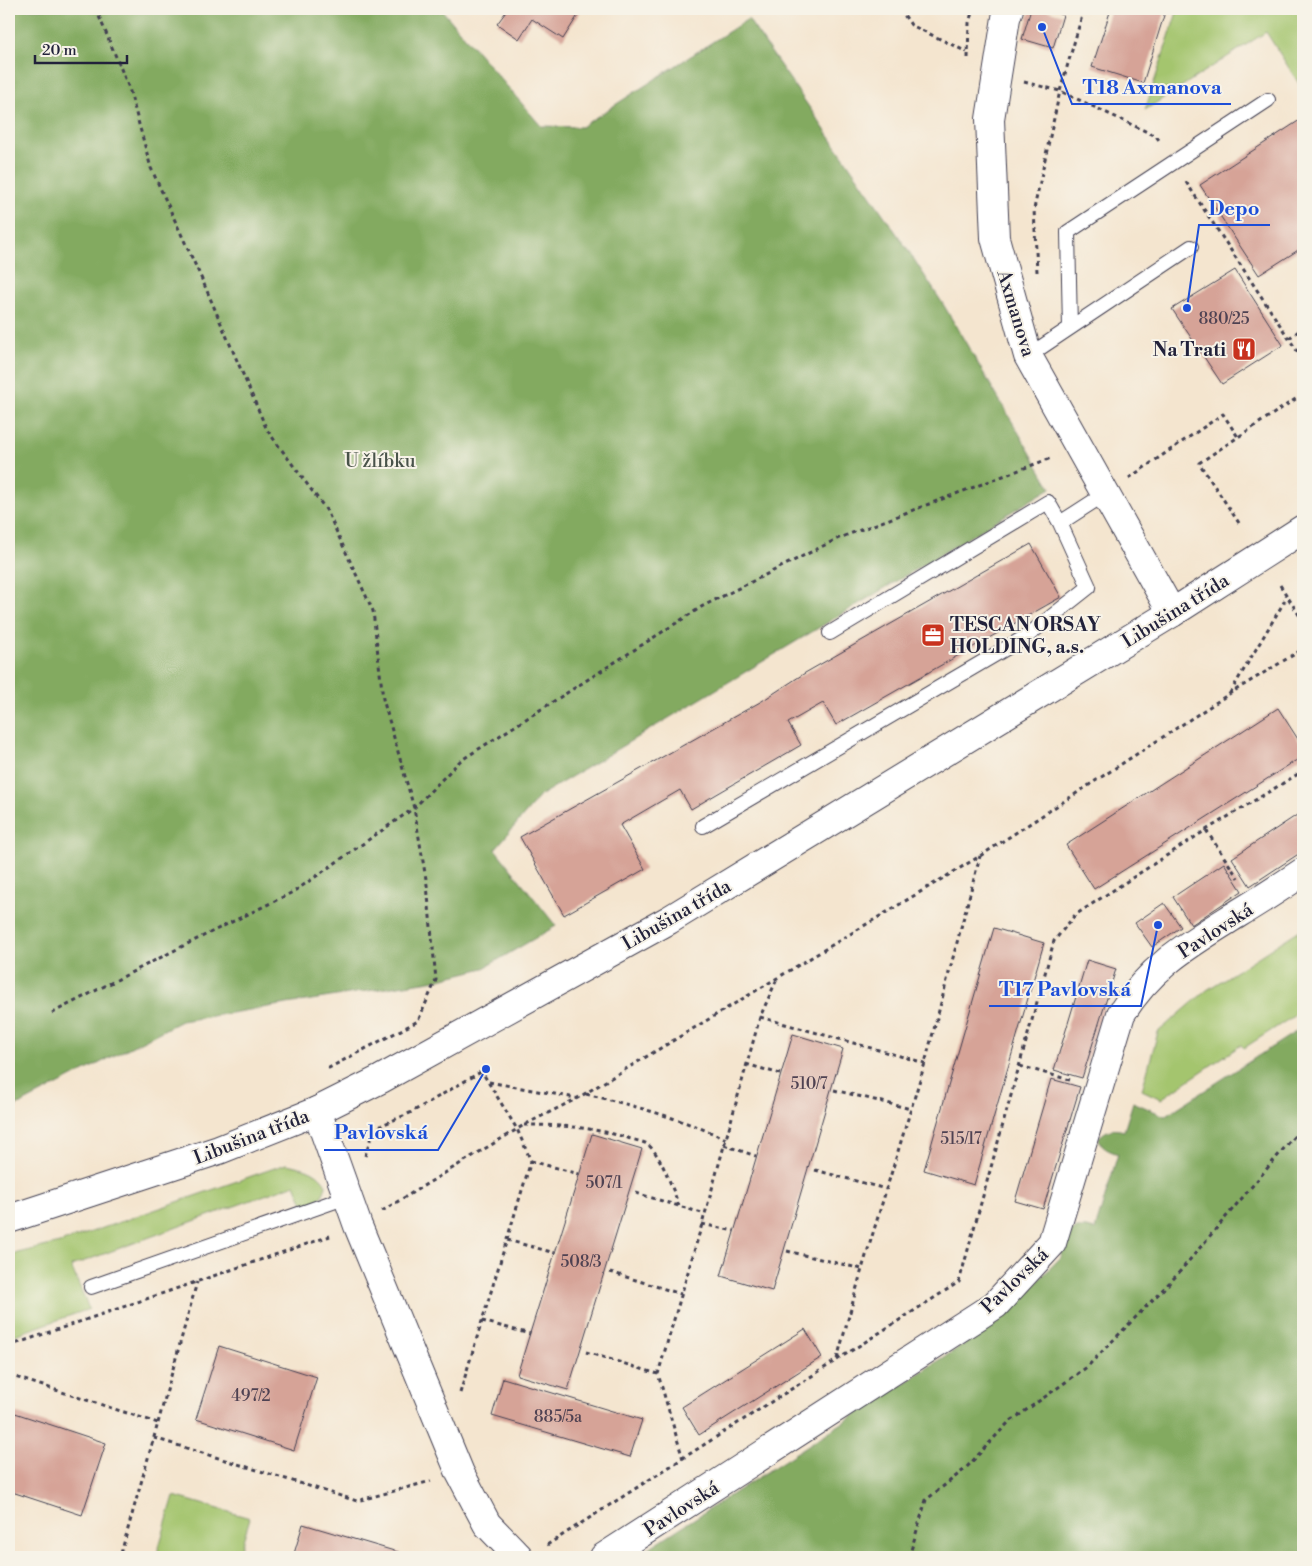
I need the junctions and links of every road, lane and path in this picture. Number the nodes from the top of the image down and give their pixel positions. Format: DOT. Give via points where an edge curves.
graph roads {
  1 [pos="96,9"];
  2 [pos="900,9"];
  3 [pos="1009,9"];
  4 [pos="1084,9"];
  5 [pos="967,52"];
  6 [pos="1021,81"];
  7 [pos="1060,91"];
  8 [pos="1268,100"];
  9 [pos="1156,136"];
  10 [pos="1173,163"];
  11 [pos="1191,247"];
  12 [pos="1038,277"];
  13 [pos="1070,328"];
  14 [pos="1303,328"];
  15 [pos="1289,338"];
  16 [pos="1028,356"];
  17 [pos="1303,360"];
  18 [pos="1303,394"];
  19 [pos="1238,437"];
  20 [pos="1058,455"];
  21 [pos="1105,494"];
  22 [pos="1060,523"];
  23 [pos="1238,523"];
  24 [pos="1303,529"];
  25 [pos="1280,585"];
  26 [pos="1288,597"];
  27 [pos="1172,613"];
  28 [pos="1303,621"];
  29 [pos="830,633"];
  30 [pos="1303,649"];
  31 [pos="1229,694"];
  32 [pos="1303,771"];
  33 [pos="414,808"];
  34 [pos="703,826"];
  35 [pos="1206,830"];
  36 [pos="980,856"];
  37 [pos="1303,872"];
  38 [pos="1242,884"];
  39 [pos="777,979"];
  40 [pos="52,1013"];
  41 [pos="760,1017"];
  42 [pos="925,1063"];
  43 [pos="746,1064"];
  44 [pos="1020,1066"];
  45 [pos="486,1069"];
  46 [pos="325,1070"];
  47 [pos="482,1072"];
  48 [pos="780,1074"];
  49 [pos="1052,1075"];
  50 [pos="488,1082"];
  51 [pos="834,1090"];
  52 [pos="585,1094"];
  53 [pos="577,1098"];
  54 [pos="911,1109"];
  55 [pos="316,1111"];
  56 [pos="410,1113"];
  57 [pos="524,1125"];
  58 [pos="1303,1126"];
  59 [pos="516,1129"];
  60 [pos="1302,1130"];
  61 [pos="726,1139"];
  62 [pos="724,1145"];
  63 [pos="756,1156"];
  64 [pos="531,1161"];
  65 [pos="815,1170"];
  66 [pos="579,1174"];
  67 [pos="886,1189"];
  68 [pos="636,1193"];
  69 [pos="347,1197"];
  70 [pos="678,1206"];
  71 [pos="705,1214"];
  72 [pos="9,1219"];
  73 [pos="702,1224"];
  74 [pos="358,1226"];
  75 [pos="734,1231"];
  76 [pos="507,1240"];
  77 [pos="787,1251"];
  78 [pos="555,1253"];
  79 [pos="862,1269"];
  80 [pos="610,1272"];
  81 [pos="197,1282"];
  82 [pos="91,1287"];
  83 [pos="681,1294"];
  84 [pos="482,1321"];
  85 [pos="530,1334"];
  86 [pos="9,1346"];
  87 [pos="586,1352"];
  88 [pos="837,1360"];
  89 [pos="658,1374"];
  90 [pos="9,1375"];
  91 [pos="460,1394"];
  92 [pos="158,1423"];
  93 [pos="154,1438"];
  94 [pos="683,1459"];
  95 [pos="460,1474"];
  96 [pos="530,1553"];
  97 [pos="120,1557"];
  98 [pos="604,1557"];
  99 [pos="909,1557"];
  1 -- 33 [label="path" via="129,88 151,168 267,430 327,511 374,611 382,699"];
  2 -- 5 [label="path" via="911,25"];
  3 -- 16 [label="street, Axmanova" via="990,119 995,238"];
  4 -- 7 [label="path"];
  6 -- 7 [label="path"];
  7 -- 9 [label="path"];
  7 -- 12 [label="path" via="1034,209"];
  8 -- 10 [label="lane"];
  10 -- 13 [label="lane" via="1068,232"];
  10 -- 15 [label="path"];
  11 -- 13 [label="lane"];
  13 -- 16 [label="lane"];
  14 -- 15 [label="path"];
  15 -- 17 [label="path"];
  16 -- 21 [label="street, Axmanova"];
  18 -- 19 [label="path"];
  19 -- 21 [label="path" via="1223,414"];
  19 -- 23 [label="path" via="1199,463"];
  20 -- 33 [label="path" via="838,538 703,606 460,761"];
  21 -- 22 [label="lane"];
  21 -- 27 [label="street, Axmanova"];
  22 -- 29 [label="lane" via="1048,502"];
  22 -- 34 [label="lane" via="1089,587 1027,636"];
  24 -- 27 [label="street, Libušina třída"];
  25 -- 26 [label="path"];
  26 -- 28 [label="path"];
  26 -- 31 [label="path"];
  27 -- 55 [label="street, Libušina třída" via="669,920 390,1074"];
  30 -- 31 [label="path"];
  31 -- 36 [label="path"];
  32 -- 35 [label="path"];
  33 -- 40 [label="path" via="295,891"];
  33 -- 46 [label="path" via="427,885 436,980 418,1021"];
  35 -- 38 [label="path"];
  35 -- 44 [label="path" via="1075,915 1054,941"];
  36 -- 39 [label="path"];
  36 -- 42 [label="path"];
  37 -- 98 [label="street, Pavlovská" via="1182,948 1133,994 1121,1014 1052,1243 995,1305"];
  39 -- 41 [label="path"];
  39 -- 52 [label="path"];
  41 -- 42 [label="path"];
  41 -- 43 [label="path"];
  42 -- 54 [label="path"];
  43 -- 48 [label="path"];
  43 -- 61 [label="path"];
  44 -- 49 [label="path"];
  44 -- 88 [label="path" via="959,1282"];
  45 -- 47 [label="path"];
  47 -- 50 [label="path"];
  47 -- 56 [label="path"];
  50 -- 53 [label="path"];
  50 -- 59 [label="path"];
  51 -- 54 [label="path"];
  52 -- 53 [label="path"];
  52 -- 61 [label="path" via="694,1124"];
  53 -- 57 [label="path"];
  54 -- 67 [label="path"];
  55 -- 69 [label="street"];
  55 -- 72 [label="street, Libušina třída" via="219,1150"];
  57 -- 59 [label="path"];
  57 -- 70 [label="path" via="596,1129 647,1144 669,1179"];
  58 -- 60 [label="path"];
  59 -- 64 [label="path"];
  59 -- 74 [label="path"];
  60 -- 99 [label="path" via="1176,1276 1087,1367 1008,1423 965,1469 926,1500"];
  61 -- 62 [label="path"];
  62 -- 63 [label="path"];
  62 -- 71 [label="path"];
  64 -- 66 [label="path"];
  64 -- 76 [label="path"];
  65 -- 67 [label="path"];
  67 -- 79 [label="path"];
  68 -- 70 [label="path"];
  69 -- 74 [label="street"];
  69 -- 82 [label="lane"];
  70 -- 71 [label="path"];
  71 -- 73 [label="path"];
  73 -- 75 [label="path"];
  73 -- 83 [label="path"];
  74 -- 81 [label="path"];
  74 -- 95 [label="street"];
  76 -- 78 [label="path"];
  76 -- 84 [label="path"];
  77 -- 79 [label="path"];
  79 -- 88 [label="path"];
  80 -- 83 [label="path"];
  81 -- 86 [label="path"];
  81 -- 92 [label="path"];
  83 -- 89 [label="path"];
  84 -- 85 [label="path"];
  84 -- 91 [label="path"];
  87 -- 89 [label="path"];
  88 -- 94 [label="path"];
  89 -- 94 [label="path"];
  90 -- 92 [label="path"];
  92 -- 93 [label="path"];
  93 -- 95 [label="path" via="357,1501"];
  93 -- 97 [label="path"];
  94 -- 96 [label="path"];
  95 -- 96 [label="street" via="487,1524"];
}
